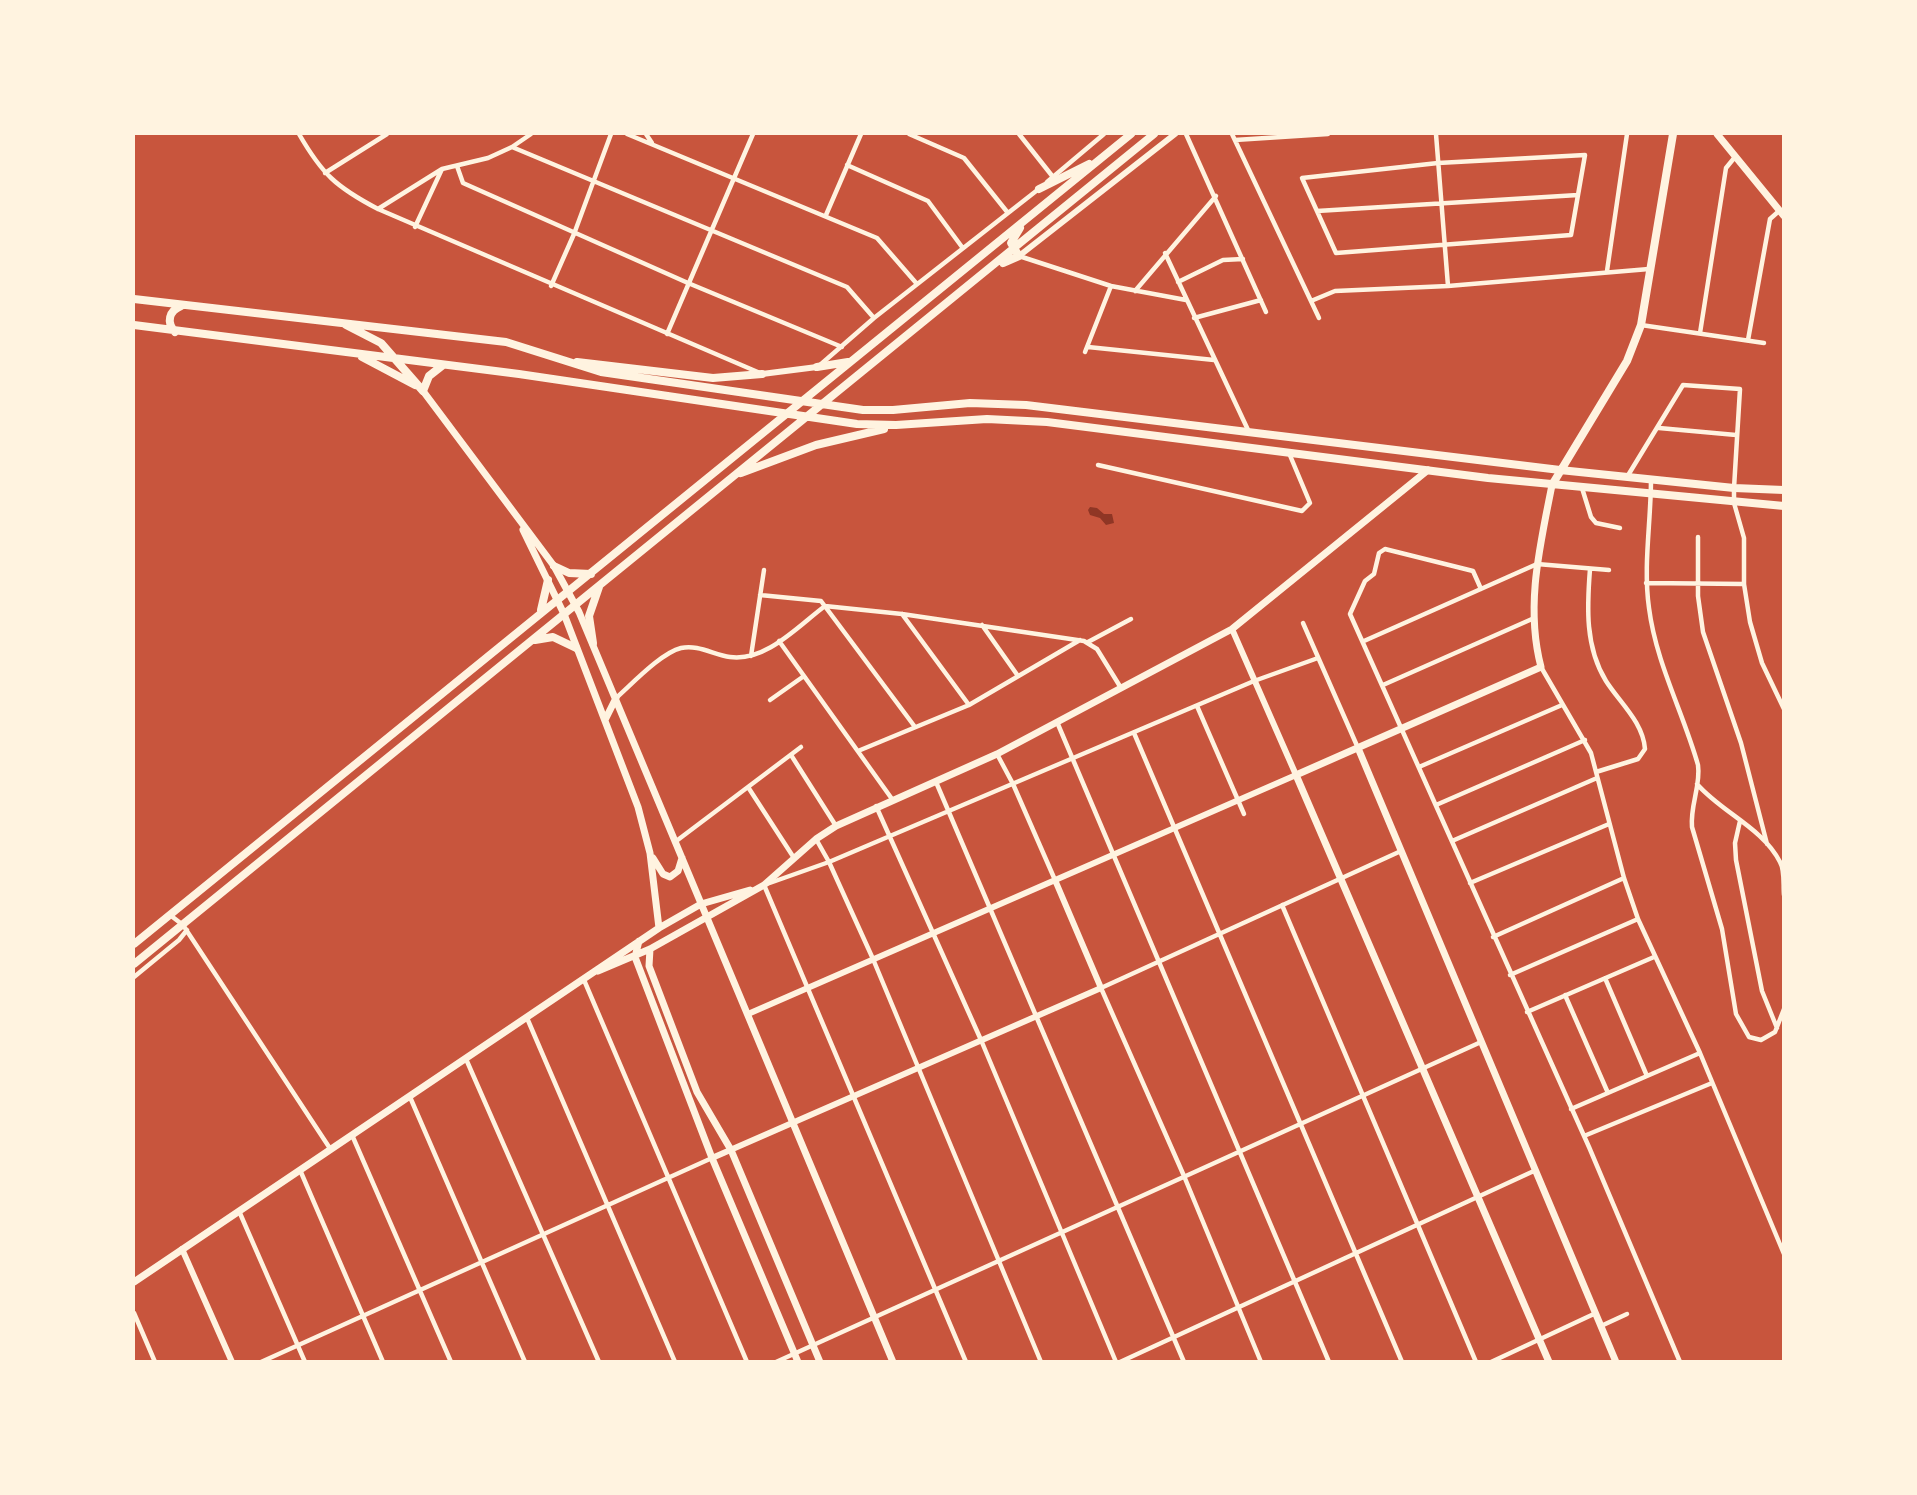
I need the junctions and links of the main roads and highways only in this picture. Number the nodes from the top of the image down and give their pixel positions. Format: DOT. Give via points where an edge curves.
graph roads {
  1 [pos="1131,134"];
  2 [pos="1154,134"];
  3 [pos="1673,134"];
  4 [pos="1718,134"];
  5 [pos="1096,162"];
  6 [pos="1039,189"];
  7 [pos="1032,213"];
  8 [pos="1781,214"];
  9 [pos="1016,253"];
  10 [pos="134,299"];
  11 [pos="183,305"];
  12 [pos="336,322"];
  13 [pos="134,325"];
  14 [pos="175,332"];
  15 [pos="346,352"];
  16 [pos="397,358"];
  17 [pos="569,362"];
  18 [pos="849,362"];
  19 [pos="443,365"];
  20 [pos="817,367"];
  21 [pos="762,374"];
  22 [pos="423,391"];
  23 [pos="905,424"];
  24 [pos="1428,470"];
  25 [pos="1560,470"];
  26 [pos="734,476"];
  27 [pos="1552,485"];
  28 [pos="1784,490"];
  29 [pos="1784,506"];
  30 [pos="520,522"];
  31 [pos="554,566"];
  32 [pos="591,574"];
  33 [pos="548,580"];
  34 [pos="603,582"];
  35 [pos="568,591"];
  36 [pos="557,599"];
  37 [pos="575,604"];
  38 [pos="541,611"];
  39 [pos="564,614"];
  40 [pos="528,643"];
  41 [pos="593,643"];
  42 [pos="576,648"];
  43 [pos="616,698"];
  44 [pos="604,720"];
  45 [pos="1358,748"];
  46 [pos="651,853"];
  47 [pos="682,858"];
  48 [pos="753,890"];
  49 [pos="701,904"];
  50 [pos="706,916"];
  51 [pos="659,928"];
  52 [pos="639,941"];
  53 [pos="134,944"];
  54 [pos="650,949"];
  55 [pos="635,957"];
  56 [pos="134,964"];
  57 [pos="598,971"];
  58 [pos="134,1282"];
  59 [pos="798,1362"];
  60 [pos="820,1362"];
  61 [pos="893,1362"];
  62 [pos="1549,1362"];
  63 [pos="1616,1362"];
  1 -- 5 [label="main road"];
  2 -- 9 [label="main road"];
  3 -- 25 [label="main road" via="1641,325 1627,362"];
  4 -- 8 [label="main road"];
  5 -- 6 [label="main road"];
  5 -- 7 [label="main road"];
  7 -- 9 [label="main road" via="1013,237 1011,243"];
  7 -- 18 [label="main road"];
  9 -- 26 [label="main road" via="988,271"];
  10 -- 11 [label="main road"];
  11 -- 12 [label="main road"];
  11 -- 14 [label="main road" via="170,316"];
  12 -- 16 [label="main road" via="372,337"];
  12 -- 17 [label="main road" via="506,342"];
  13 -- 14 [label="main road"];
  14 -- 15 [label="main road"];
  15 -- 16 [label="main road"];
  15 -- 22 [label="main road" via="393,371"];
  16 -- 19 [label="main road"];
  16 -- 22 [label="main road"];
  17 -- 21 [label="main road" via="713,378"];
  17 -- 25 [label="main road" via="602,372 844,407 892,410 970,403 1018,404"];
  18 -- 20 [label="main road"];
  18 -- 32 [label="main road"];
  19 -- 22 [label="main road" via="429,376"];
  19 -- 23 [label="main road" via="829,420"];
  22 -- 30 [label="main road"];
  23 -- 24 [label="main road" via="1027,420"];
  23 -- 26 [label="main road" via="816,445"];
  24 -- 27 [label="main road"];
  24 -- 48 [label="main road" via="1232,629 997,754 836,826"];
  25 -- 27 [label="main road"];
  25 -- 28 [label="main road"];
  26 -- 34 [label="main road"];
  27 -- 29 [label="main road"];
  27 -- 45 [label="main road" via="1537,564 1532,619 1541,667"];
  30 -- 31 [label="main road"];
  30 -- 33 [label="main road"];
  31 -- 32 [label="main road" via="569,573"];
  31 -- 35 [label="main road"];
  32 -- 35 [label="main road"];
  33 -- 36 [label="main road"];
  33 -- 38 [label="main road"];
  34 -- 37 [label="main road"];
  34 -- 41 [label="main road" via="590,609"];
  35 -- 36 [label="main road"];
  35 -- 37 [label="main road"];
  36 -- 38 [label="main road"];
  36 -- 39 [label="main road"];
  37 -- 39 [label="main road"];
  37 -- 41 [label="main road"];
  38 -- 53 [label="main road"];
  39 -- 40 [label="main road"];
  39 -- 42 [label="main road"];
  40 -- 42 [label="main road" via="553,637"];
  40 -- 56 [label="main road"];
  41 -- 43 [label="main road"];
  42 -- 44 [label="main road"];
  43 -- 44 [label="main road"];
  43 -- 47 [label="main road"];
  44 -- 46 [label="main road" via="638,807"];
  45 -- 62 [label="main road" via="1296,775"];
  45 -- 63 [label="main road"];
  46 -- 47 [label="main road" via="668,876 676,874"];
  46 -- 51 [label="main road"];
  47 -- 49 [label="main road"];
  48 -- 49 [label="main road"];
  48 -- 50 [label="main road"];
  49 -- 50 [label="main road"];
  49 -- 51 [label="main road"];
  50 -- 54 [label="main road"];
  50 -- 61 [label="main road"];
  51 -- 52 [label="main road"];
  52 -- 55 [label="main road"];
  52 -- 57 [label="main road"];
  54 -- 55 [label="main road"];
  54 -- 60 [label="main road" via="649,966 697,1092 731,1150"];
  55 -- 57 [label="main road"];
  55 -- 59 [label="main road" via="712,1158"];
  57 -- 58 [label="main road"];
}
